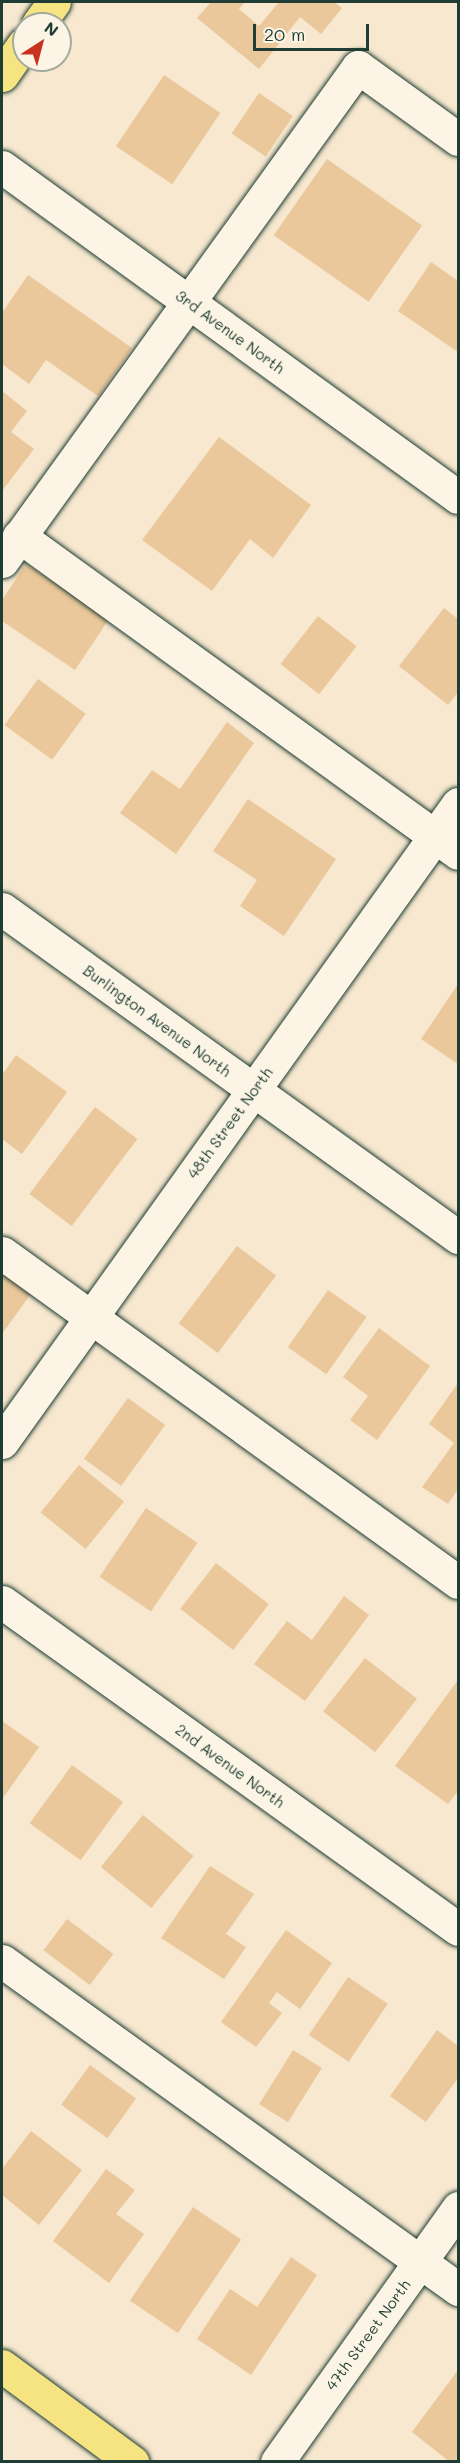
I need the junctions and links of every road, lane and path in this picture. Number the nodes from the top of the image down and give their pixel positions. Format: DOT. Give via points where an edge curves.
graph roads {
  1 [pos="12,61"];
  2 [pos="2,75"];
  3 [pos="459,140"];
  4 [pos="2,167"];
  5 [pos="188,302"];
  6 [pos="459,497"];
  7 [pos="10,548"];
  8 [pos="459,804"];
  9 [pos="447,845"];
  10 [pos="2,909"];
  11 [pos="254,1090"];
  12 [pos="459,1237"];
  13 [pos="2,1253"];
  14 [pos="91,1317"];
  15 [pos="2,1442"];
  16 [pos="459,1582"];
  17 [pos="2,1602"];
  18 [pos="459,1929"];
  19 [pos="2,1961"];
  20 [pos="459,2208"];
  21 [pos="422,2262"];
  22 [pos="459,2289"];
  23 [pos="2,2366"];
  24 [pos="132,2462"];
  25 [pos="277,2462"];
  1 -- 2 [label="main road"];
  3 -- 5 [label="street" via="358,67"];
  4 -- 5 [label="street, 3rd Avenue North"];
  5 -- 6 [label="street, 3rd Avenue North"];
  5 -- 7 [label="street"];
  7 -- 9 [label="street"];
  8 -- 9 [label="street, 48th Street North"];
  9 -- 11 [label="street, 48th Street North"];
  10 -- 11 [label="street, Burlington Avenue North"];
  11 -- 12 [label="street, Burlington Avenue North"];
  11 -- 14 [label="street, 48th Street North"];
  13 -- 14 [label="street"];
  14 -- 15 [label="street, 48th Street North"];
  14 -- 16 [label="street"];
  17 -- 18 [label="street, 2nd Avenue North"];
  19 -- 21 [label="street"];
  20 -- 21 [label="street, 47th Street North"];
  21 -- 22 [label="street"];
  21 -- 25 [label="street, 47th Street North"];
  23 -- 24 [label="main road"];
}
